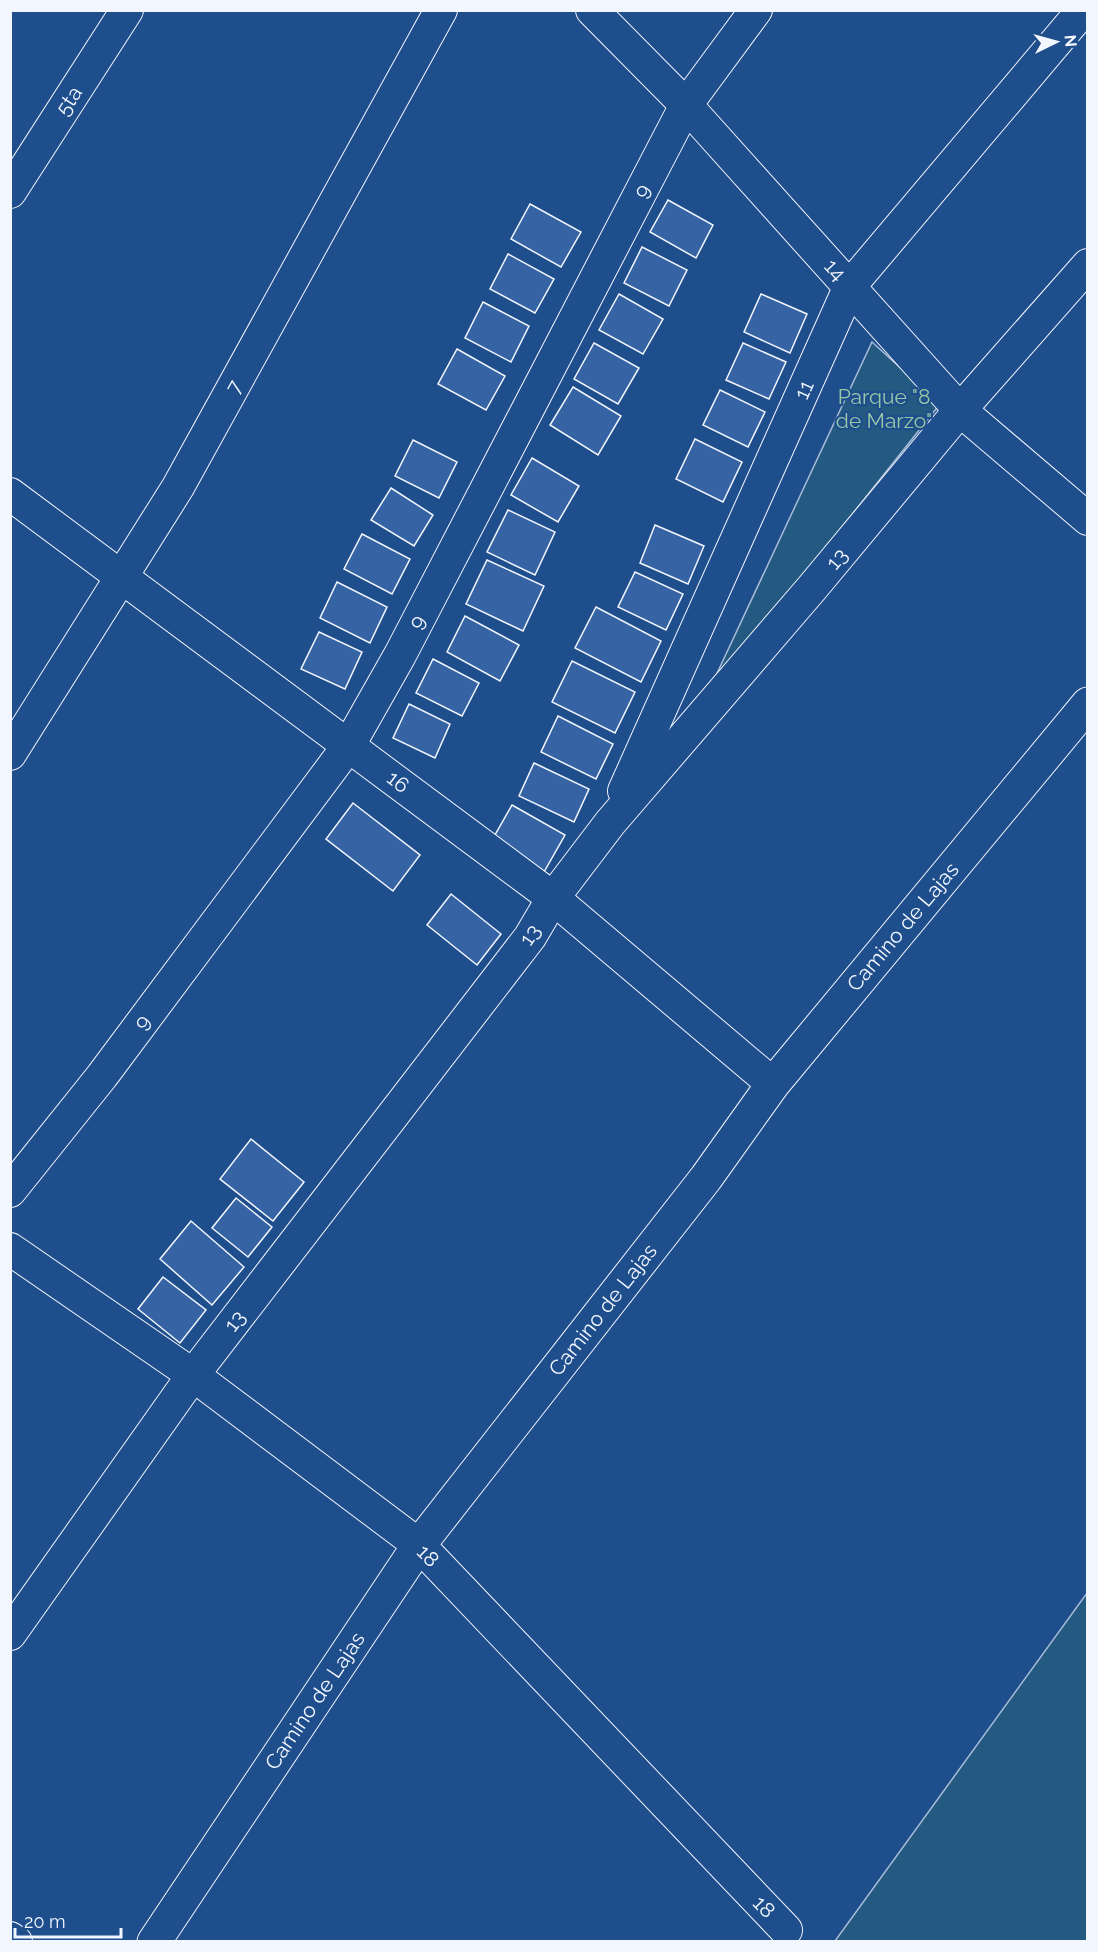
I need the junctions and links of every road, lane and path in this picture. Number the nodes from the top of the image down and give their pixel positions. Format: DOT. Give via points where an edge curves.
graph roads {
  1 [pos="127,10"];
  2 [pos="441,10"];
  3 [pos="592,10"];
  4 [pos="756,10"];
  5 [pos="1083,10"];
  6 [pos="686,105"];
  7 [pos="10,192"];
  8 [pos="1088,265"];
  9 [pos="850,286"];
  10 [pos="960,410"];
  11 [pos="10,495"];
  12 [pos="1088,519"];
  13 [pos="122,578"];
  14 [pos="1088,704"];
  15 [pos="349,745"];
  16 [pos="10,754"];
  17 [pos="610,823"];
  18 [pos="553,898"];
  19 [pos="773,1084"];
  20 [pos="10,1191"];
  21 [pos="10,1249"];
  22 [pos="193,1376"];
  23 [pos="419,1545"];
  24 [pos="10,1634"];
  25 [pos="786,1930"];
  26 [pos="10,1938"];
  27 [pos="16,1941"];
  28 [pos="154,1941"];
  1 -- 7 [label="street, 5ta"];
  2 -- 13 [label="street, 7" via="178,488"];
  3 -- 6 [label="street, 14"];
  4 -- 6 [label="street, 9"];
  5 -- 9 [label="street, 11"];
  6 -- 9 [label="street, 14"];
  6 -- 15 [label="street, 9" via="400,655"];
  8 -- 10 [label="street, 13"];
  9 -- 10 [label="street, 14"];
  9 -- 17 [label="street, 11"];
  10 -- 12 [label="street, 14"];
  10 -- 17 [label="street, 13"];
  11 -- 13 [label="street, 16"];
  13 -- 15 [label="street, 16"];
  13 -- 16 [label="street, 7"];
  14 -- 19 [label="street, Camino de Lajas"];
  15 -- 18 [label="street, 16"];
  15 -- 20 [label="street, 9" via="102,1076"];
  17 -- 18 [label="street, 13"];
  18 -- 19 [label="street, 16"];
  18 -- 22 [label="street, 13" via="531,937"];
  19 -- 23 [label="street, Camino de Lajas" via="706,1178"];
  21 -- 22 [label="street, 18"];
  22 -- 23 [label="street, 18"];
  22 -- 24 [label="street, 13"];
  23 -- 25 [label="street, 18"];
  23 -- 28 [label="street, Camino de Lajas"];
  26 -- 27 [label="street"];
}
